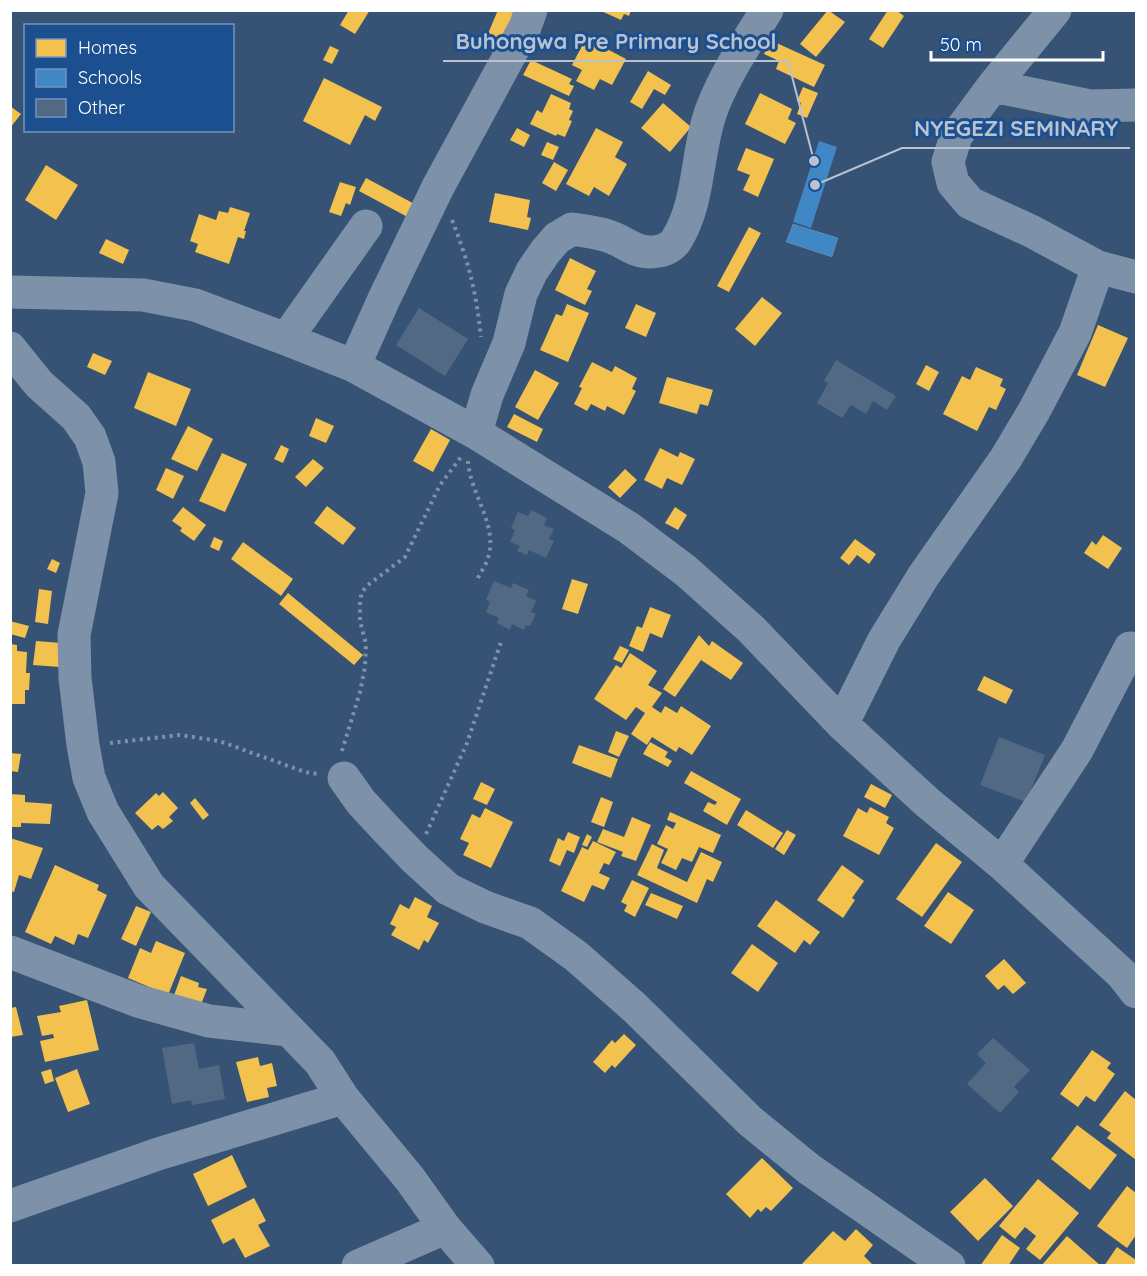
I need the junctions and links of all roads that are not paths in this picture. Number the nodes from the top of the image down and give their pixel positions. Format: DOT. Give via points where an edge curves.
graph roads {
  1 [pos="531,10"];
  2 [pos="768,10"];
  3 [pos="1055,10"];
  4 [pos="993,86"];
  5 [pos="1137,105"];
  6 [pos="366,226"];
  7 [pos="1098,267"];
  8 [pos="1137,277"];
  9 [pos="10,292"];
  10 [pos="286,339"];
  11 [pos="10,348"];
  12 [pos="354,366"];
  13 [pos="473,436"];
  14 [pos="1130,648"];
  15 [pos="842,724"];
  16 [pos="344,778"];
  17 [pos="1002,864"];
  18 [pos="10,952"];
  19 [pos="1137,992"];
  20 [pos="288,1030"];
  21 [pos="343,1098"];
  22 [pos="10,1206"];
  23 [pos="445,1228"];
  24 [pos="358,1266"];
  25 [pos="478,1266"];
  26 [pos="949,1266"];
  1 -- 12 [label="street" via="438,187"];
  2 -- 13 [label="street" via="733,63 712,108 687,218 676,241 667,249 647,252 590,231 572,229 557,238 532,271 521,294 509,343"];
  3 -- 4 [label="street"];
  4 -- 5 [label="street" via="1090,106"];
  4 -- 7 [label="street" via="956,136 948,162 953,183 970,203"];
  6 -- 10 [label="street"];
  7 -- 8 [label="street"];
  7 -- 15 [label="street" via="1075,333 1034,411 890,631"];
  9 -- 10 [label="street" via="143,296 195,305"];
  10 -- 12 [label="street"];
  11 -- 20 [label="street" via="39,384 76,417 90,437 99,462 102,493 74,635 82,746 89,778 103,812 149,886"];
  12 -- 13 [label="street"];
  13 -- 15 [label="street" via="629,528 686,572 751,629"];
  14 -- 17 [label="street" via="1077,750"];
  15 -- 17 [label="street"];
  16 -- 26 [label="street" via="361,802 448,889 530,924 576,956 750,1121 809,1169"];
  17 -- 19 [label="street"];
  18 -- 20 [label="street" via="138,1001 199,1018"];
  20 -- 21 [label="street" via="320,1062"];
  21 -- 22 [label="street" via="169,1150"];
  21 -- 23 [label="street"];
  23 -- 24 [label="street"];
  23 -- 25 [label="street"];
}
